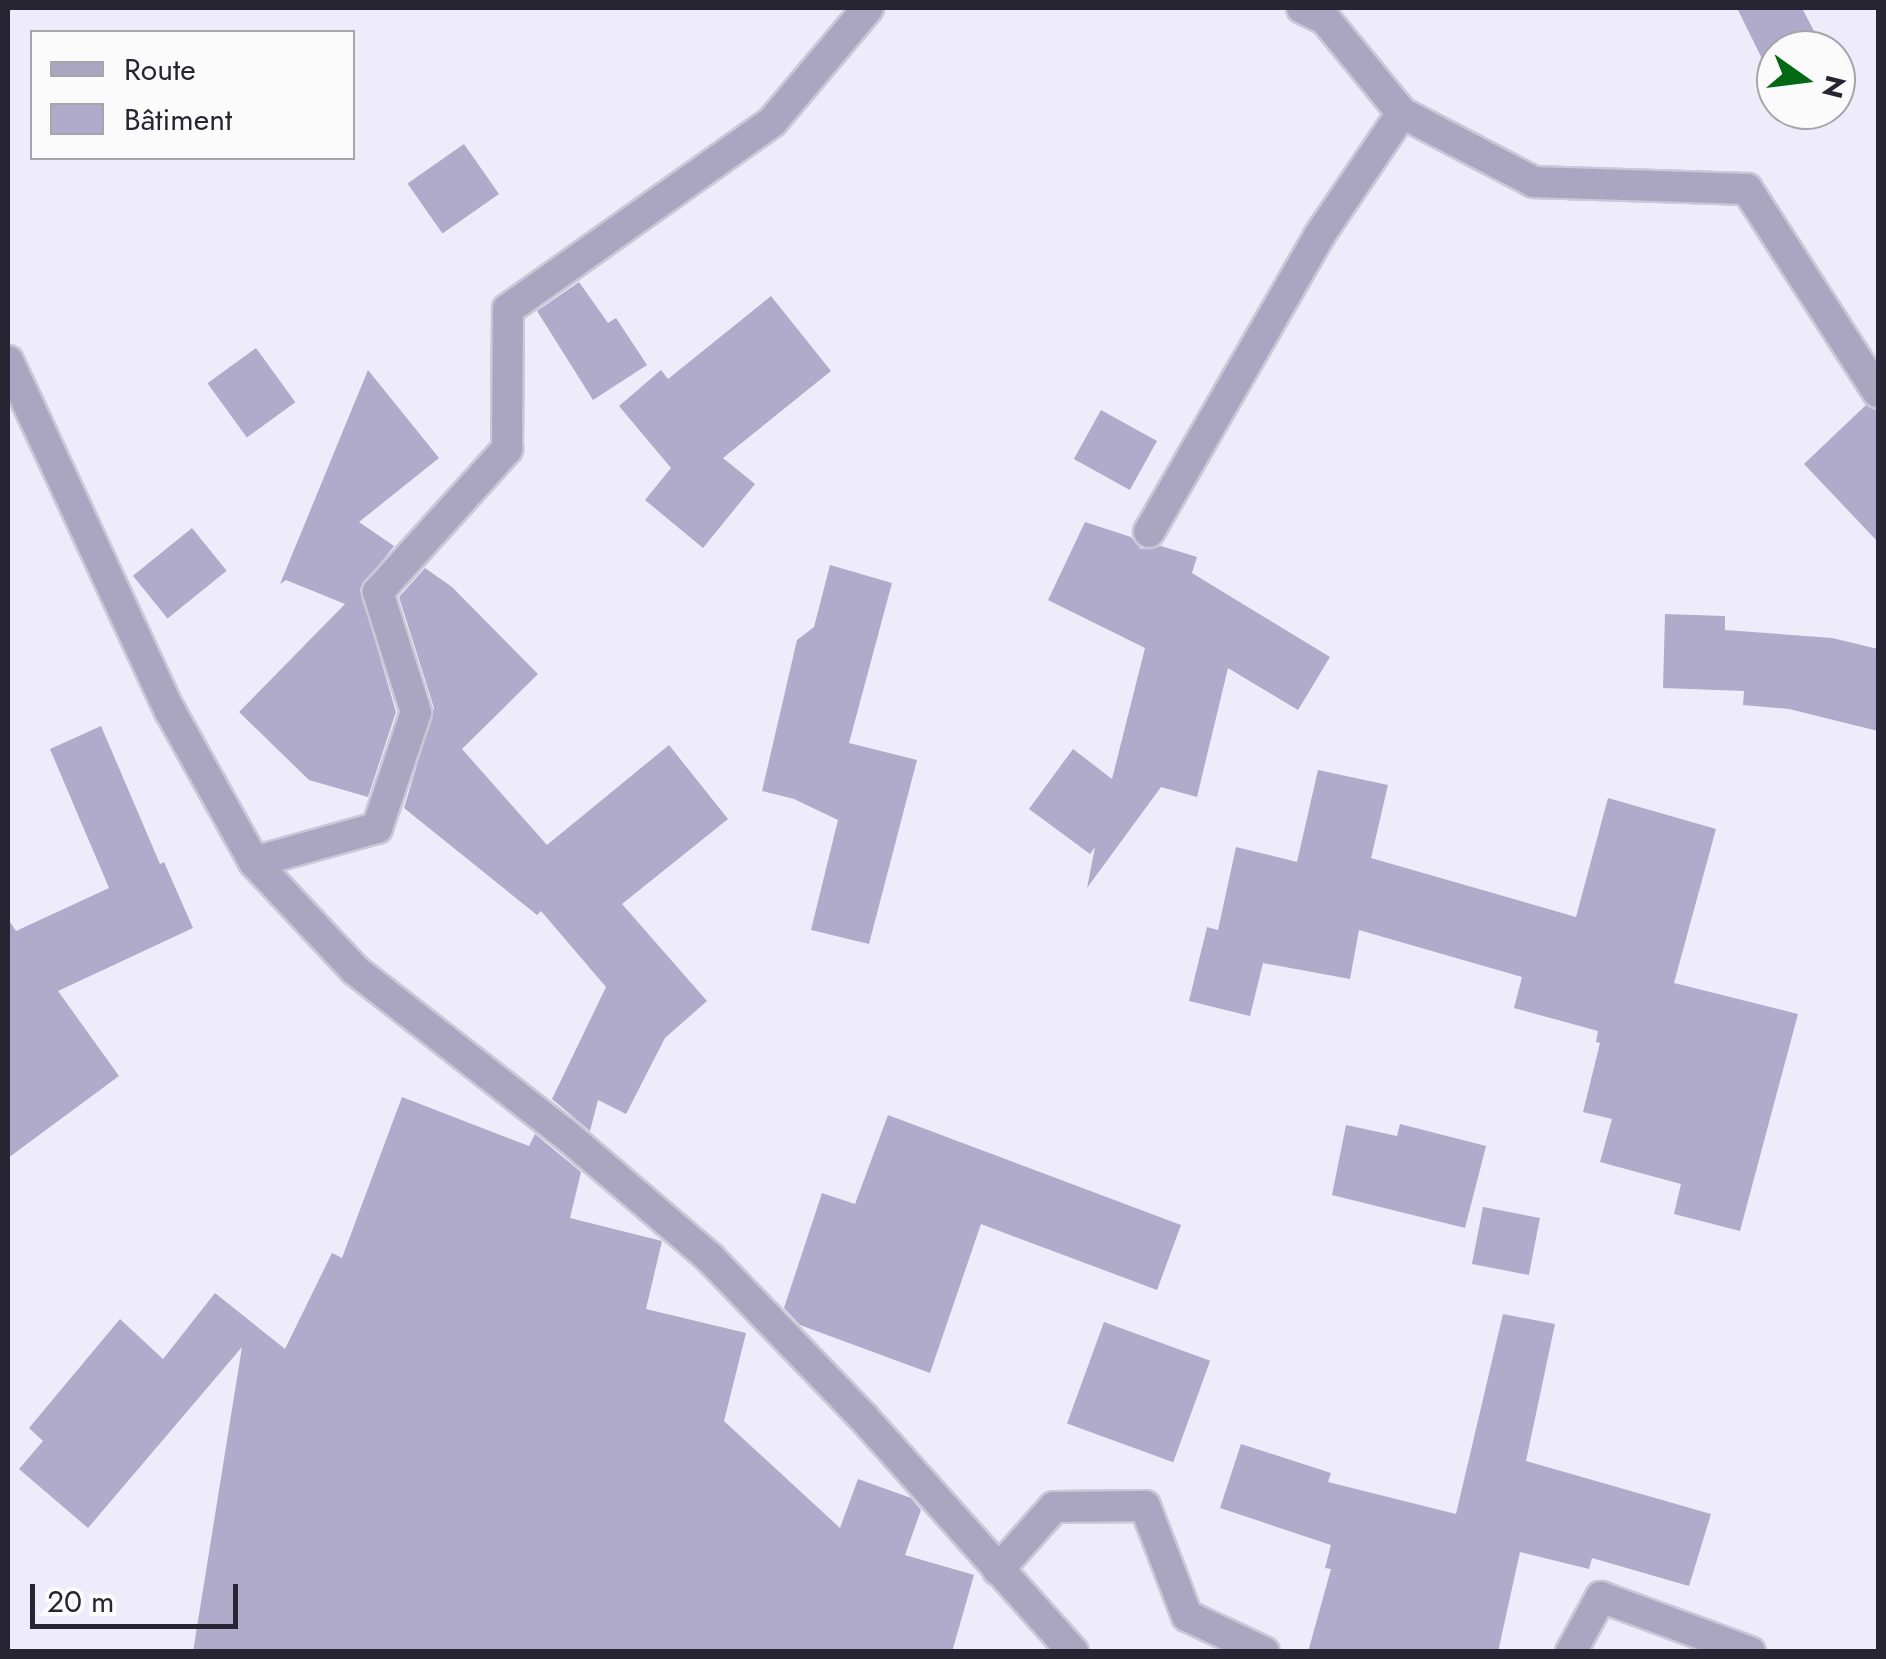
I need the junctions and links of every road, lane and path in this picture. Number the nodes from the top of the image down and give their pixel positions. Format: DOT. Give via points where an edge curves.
graph roads {
  1 [pos="868,8"];
  2 [pos="1302,8"];
  3 [pos="1402,114"];
  4 [pos="8,362"];
  5 [pos="1878,392"];
  6 [pos="1149,532"];
  7 [pos="254,862"];
  8 [pos="998,1570"];
  9 [pos="1074,1652"];
  10 [pos="1264,1652"];
  11 [pos="1571,1652"];
  12 [pos="1750,1652"];
  1 -- 7 [label="street" via="772,122 508,308 507,449 378,592 416,712 377,828"];
  2 -- 3 [label="street" via="1326,18"];
  3 -- 5 [label="street" via="1534,182 1747,189"];
  3 -- 6 [label="street" via="1320,236"];
  4 -- 7 [label="street" via="170,711"];
  7 -- 8 [label="street" via="354,970 564,1132 710,1256"];
  8 -- 9 [label="street"];
  8 -- 10 [label="street" via="1054,1507 1145,1506 1188,1616"];
  11 -- 12 [label="street" via="1601,1597"];
}
